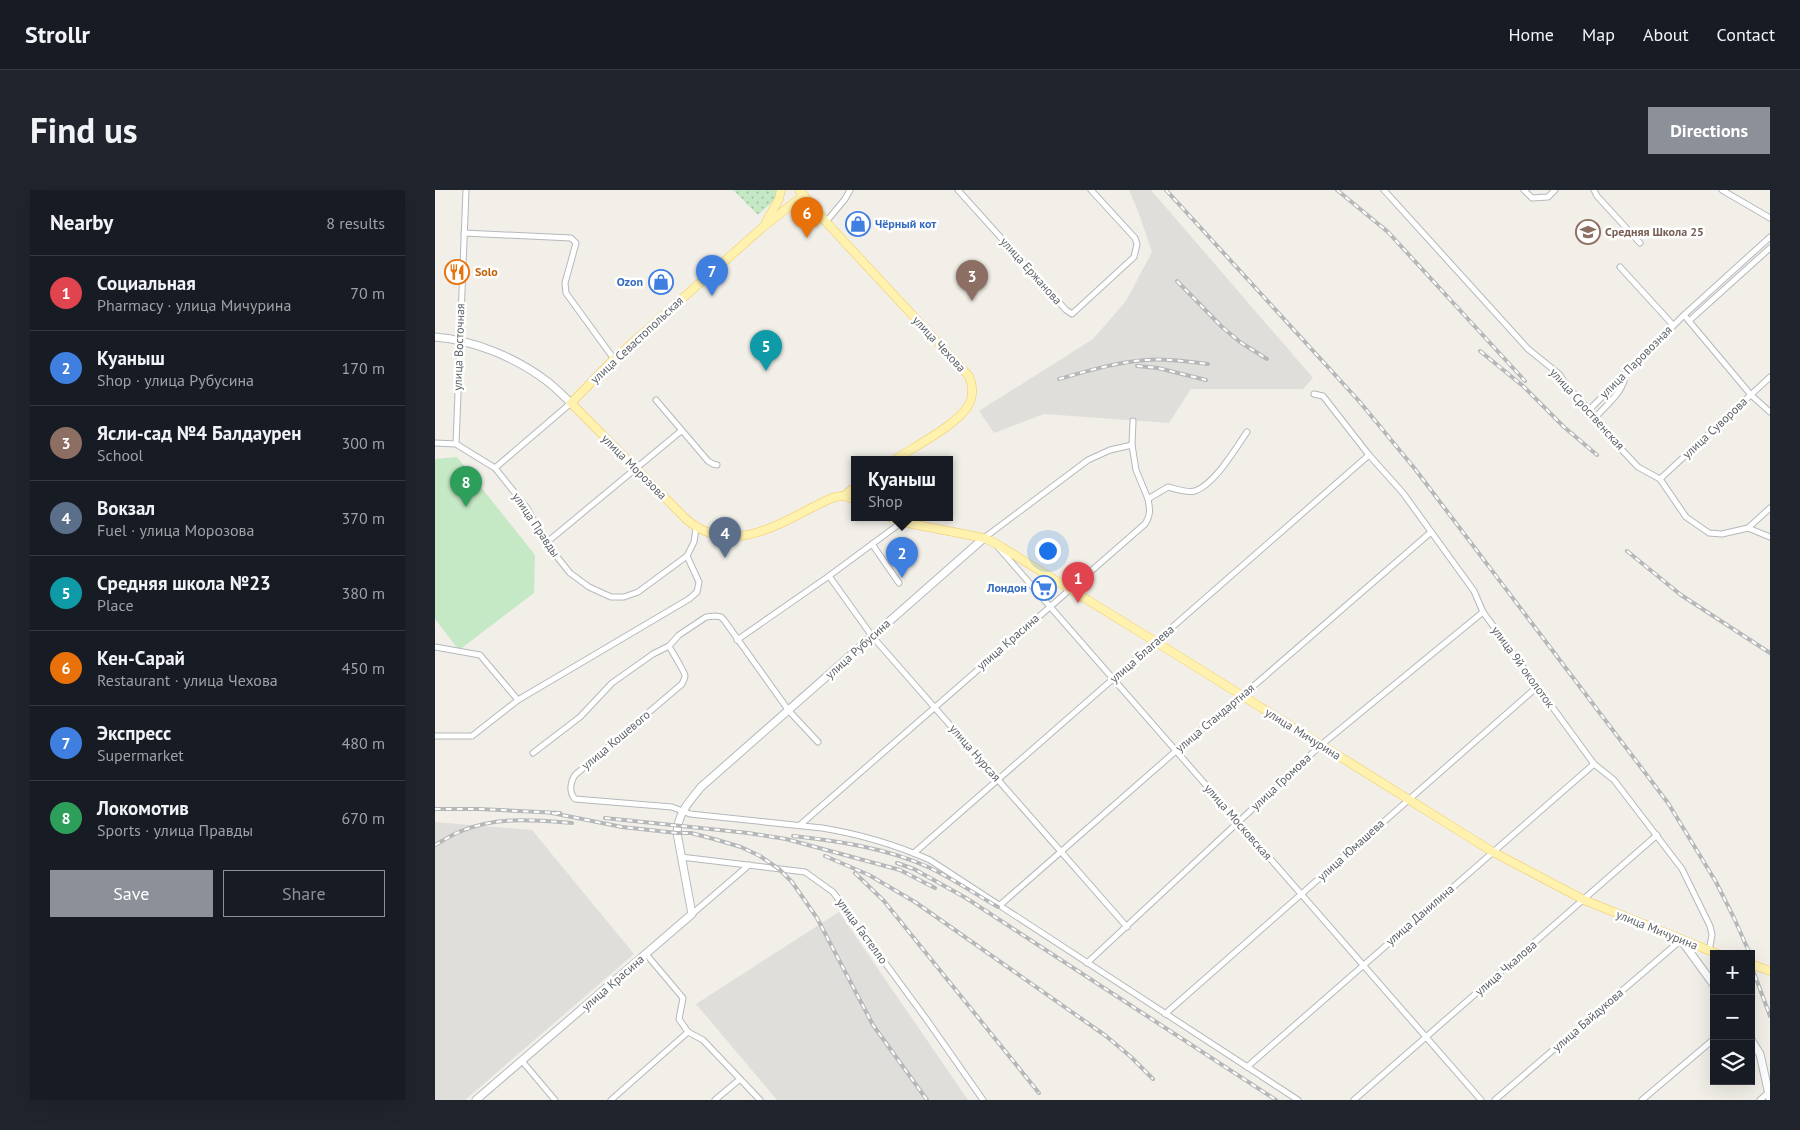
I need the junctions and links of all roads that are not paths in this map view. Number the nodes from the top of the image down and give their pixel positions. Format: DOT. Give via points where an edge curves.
graph roads {
  1 [pos="466,190"];
  2 [pos="781,190"];
  3 [pos="850,190"];
  4 [pos="958,190"];
  5 [pos="1091,190"];
  6 [pos="1384,190"];
  7 [pos="1524,190"];
  8 [pos="1555,190"];
  9 [pos="1594,190"];
  10 [pos="1722,190"];
  11 [pos="802,192"];
  12 [pos="1770,218"];
  13 [pos="827,222"];
  14 [pos="763,227"];
  15 [pos="464,233"];
  16 [pos="1770,237"];
  17 [pos="1640,243"];
  18 [pos="1770,248"];
  19 [pos="1620,267"];
  20 [pos="1684,315"];
  21 [pos="1689,321"];
  22 [pos="1673,325"];
  23 [pos="435,337"];
  24 [pos="459,340"];
  25 [pos="614,359"];
  26 [pos="1625,374"];
  27 [pos="1770,377"];
  28 [pos="1314,394"];
  29 [pos="1751,394"];
  30 [pos="657,400"];
  31 [pos="571,403"];
  32 [pos="1589,410"];
  33 [pos="1770,412"];
  34 [pos="1595,418"];
  35 [pos="1133,421"];
  36 [pos="681,431"];
  37 [pos="1247,432"];
  38 [pos="435,443"];
  39 [pos="456,444"];
  40 [pos="1132,445"];
  41 [pos="1369,455"];
  42 [pos="900,456"];
  43 [pos="717,464"];
  44 [pos="495,468"];
  45 [pos="636,469"];
  46 [pos="1660,479"];
  47 [pos="851,490"];
  48 [pos="844,496"];
  49 [pos="851,499"];
  50 [pos="1148,499"];
  51 [pos="1770,508"];
  52 [pos="902,522"];
  53 [pos="696,528"];
  54 [pos="1748,528"];
  55 [pos="1431,532"];
  56 [pos="1770,537"];
  57 [pos="984,538"];
  58 [pos="546,543"];
  59 [pos="995,543"];
  60 [pos="871,544"];
  61 [pos="687,556"];
  62 [pos="829,576"];
  63 [pos="899,583"];
  64 [pos="1071,589"];
  65 [pos="1050,606"];
  66 [pos="1483,612"];
  67 [pos="873,636"];
  68 [pos="737,640"];
  69 [pos="1156,642"];
  70 [pos="669,646"];
  71 [pos="435,647"];
  72 [pos="1113,678"];
  73 [pos="1537,688"];
  74 [pos="1242,696"];
  75 [pos="518,700"];
  76 [pos="934,707"];
  77 [pos="789,711"];
  78 [pos="435,736"];
  79 [pos="818,742"];
  80 [pos="1321,745"];
  81 [pos="1177,750"];
  82 [pos="533,753"];
  83 [pos="1594,764"];
  84 [pos="998,779"];
  85 [pos="1409,799"];
  86 [pos="682,811"];
  87 [pos="1238,822"];
  88 [pos="800,825"];
  89 [pos="1657,835"];
  90 [pos="1061,852"];
  91 [pos="1493,852"];
  92 [pos="914,853"];
  93 [pos="681,857"];
  94 [pos="749,865"];
  95 [pos="1301,894"];
  96 [pos="1584,900"];
  97 [pos="1000,905"];
  98 [pos="692,914"];
  99 [pos="1127,927"];
  100 [pos="1681,940"];
  101 [pos="1709,951"];
  102 [pos="645,954"];
  103 [pos="1087,963"];
  104 [pos="1364,964"];
  105 [pos="1755,966"];
  106 [pos="1770,972"];
  107 [pos="1710,980"];
  108 [pos="1165,1014"];
  109 [pos="688,1032"];
  110 [pos="1427,1036"];
  111 [pos="1713,1040"];
  112 [pos="1755,1046"];
  113 [pos="522,1061"];
  114 [pos="1247,1067"];
  115 [pos="740,1079"];
  116 [pos="1769,1096"];
  117 [pos="476,1100"];
  118 [pos="555,1100"];
  119 [pos="611,1100"];
  120 [pos="715,1100"];
  121 [pos="760,1100"];
  122 [pos="983,1100"];
  123 [pos="1298,1100"];
  124 [pos="1355,1100"];
  125 [pos="1481,1100"];
  126 [pos="1495,1100"];
  127 [pos="1643,1100"];
  128 [pos="1760,1100"];
  1 -- 15 [label="street, улица Восточная"];
  2 -- 14 [label="main road"];
  3 -- 13 [label="street"];
  4 -- 5 [label="street, улица Ержанова" via="1072,314 1134,257 1137,250 1135,238"];
  6 -- 32 [label="street, улица Сроственская" via="1528,349 1559,374"];
  7 -- 8 [label="street" via="1532,198 1548,197"];
  9 -- 17 [label="street"];
  10 -- 12 [label="street"];
  11 -- 13 [label="main road, улица Чехова"];
  11 -- 14 [label="main road, улица Севастопольская"];
  13 -- 42 [label="main road, улица Чехова" via="969,376 973,385 968,407 958,418"];
  14 -- 25 [label="main road, улица Севастопольская"];
  15 -- 24 [label="street, улица Восточная"];
  15 -- 25 [label="street" via="574,240 576,243 565,283 566,294"];
  16 -- 20 [label="street, улица Паровозная"];
  18 -- 21 [label="street, улица Паровозная"];
  19 -- 22 [label="street"];
  20 -- 21 [label="street, улица Паровозная"];
  20 -- 22 [label="street, улица Паровозная"];
  21 -- 29 [label="street"];
  22 -- 26 [label="street, улица Паровозная"];
  23 -- 24 [label="street, улица Морозова"];
  24 -- 31 [label="street, улица Морозова" via="524,366"];
  24 -- 39 [label="street, улица Восточная"];
  25 -- 31 [label="main road, улица Севастопольская"];
  26 -- 32 [label="street, улица Паровозная"];
  26 -- 34 [label="street" via="1621,388"];
  27 -- 29 [label="street, улица Суворова"];
  28 -- 41 [label="street, улица 9й околоток" via="1323,396"];
  29 -- 33 [label="street"];
  29 -- 46 [label="street, улица Суворова"];
  30 -- 36 [label="street"];
  31 -- 44 [label="street, улица Севастопольская"];
  31 -- 45 [label="main road, улица Морозова"];
  32 -- 34 [label="street, улица Сроственская"];
  34 -- 46 [label="street, улица Сроственская" via="1638,466"];
  35 -- 40 [label="street"];
  36 -- 43 [label="street" via="708,461"];
  36 -- 45 [label="street"];
  37 -- 50 [label="street" via="1210,481 1194,491 1168,487"];
  38 -- 39 [label="street, улица Правды"];
  39 -- 44 [label="street, улица Правды"];
  40 -- 50 [label="street" via="1136,470"];
  40 -- 57 [label="street, улица Рубусина" via="1110,450 1089,460"];
  41 -- 55 [label="street, улица 9й околоток"];
  41 -- 69 [label="street, улица Благаева"];
  44 -- 58 [label="street, улица Правды" via="533,517"];
  45 -- 53 [label="main road, улица Морозова"];
  45 -- 58 [label="street"];
  46 -- 54 [label="street, улица Сроственская" via="1686,517 1709,533 1721,534"];
  47 -- 48 [label="main road"];
  48 -- 49 [label="main road"];
  48 -- 53 [label="main road, улица Морозова" via="832,498 778,526 750,535 713,534"];
  50 -- 64 [label="street, улица Красина" via="1151,510 1145,524"];
  51 -- 54 [label="street"];
  52 -- 57 [label="main road, улица Мичурина"];
  52 -- 60 [label="street"];
  53 -- 61 [label="street"];
  54 -- 56 [label="street"];
  55 -- 66 [label="street, улица 9й околоток" via="1474,591"];
  55 -- 74 [label="street, улица Стандартная"];
  57 -- 59 [label="main road, улица Мичурина"];
  57 -- 67 [label="street, улица Рубусина"];
  58 -- 61 [label="street, улица Правды" via="570,573 611,597 638,592"];
  59 -- 64 [label="main road, улица Мичурина"];
  59 -- 65 [label="street, улица Московская"];
  60 -- 62 [label="street"];
  60 -- 63 [label="street"];
  61 -- 75 [label="street" via="699,582 697,592"];
  62 -- 67 [label="street, улица Нурсая"];
  62 -- 68 [label="street"];
  64 -- 65 [label="street, улица Красина"];
  64 -- 69 [label="main road, улица Мичурина"];
  65 -- 72 [label="street, улица Московская"];
  65 -- 76 [label="street, улица Красина"];
  66 -- 73 [label="street, улица 9й околоток"];
  66 -- 80 [label="street, улица Громова"];
  67 -- 76 [label="street, улица Нурсая"];
  67 -- 77 [label="street, улица Рубусина"];
  68 -- 70 [label="street" via="721,617 706,616"];
  68 -- 77 [label="street"];
  69 -- 72 [label="street, улица Благаева"];
  69 -- 74 [label="main road, улица Мичурина"];
  70 -- 82 [label="street" via="612,683 580,717"];
  70 -- 86 [label="street, улица Кошевого" via="684,672 683,684 581,770 571,780 570,790 575,799 666,806"];
  71 -- 75 [label="street" via="480,655"];
  72 -- 81 [label="street, улица Московская"];
  72 -- 84 [label="street, улица Благаева"];
  73 -- 83 [label="street, улица 9й околоток"];
  73 -- 85 [label="street, улица Юмашева"];
  74 -- 80 [label="main road, улица Мичурина"];
  74 -- 81 [label="street, улица Стандартная"];
  75 -- 78 [label="street" via="472,736"];
  76 -- 84 [label="street, улица Нурсая"];
  76 -- 88 [label="street, улица Красина"];
  77 -- 79 [label="street"];
  77 -- 86 [label="street, улица Рубусина" via="701,787"];
  80 -- 85 [label="main road, улица Мичурина"];
  80 -- 87 [label="street, улица Громова"];
  81 -- 87 [label="street, улица Московская"];
  81 -- 90 [label="street, улица Стандартная"];
  83 -- 89 [label="street, улица 9й околоток" via="1614,780"];
  83 -- 91 [label="street, улица Данилина"];
  84 -- 90 [label="street, улица Нурсая"];
  84 -- 92 [label="street, улица Благаева"];
  85 -- 91 [label="main road, улица Мичурина"];
  85 -- 95 [label="street, улица Юмашева"];
  86 -- 88 [label="street"];
  86 -- 93 [label="street, улица Рубусина" via="677,825"];
  87 -- 95 [label="street, улица Московская"];
  87 -- 99 [label="street, улица Громова"];
  88 -- 92 [label="street" via="844,832"];
  89 -- 96 [label="street, улица Чкалова"];
  89 -- 101 [label="street, улица 9й околоток" via="1682,869 1710,926"];
  90 -- 97 [label="street, улица Стандартная"];
  90 -- 99 [label="street, улица Нурсая"];
  91 -- 96 [label="main road, улица Мичурина"];
  91 -- 104 [label="street, улица Данилина"];
  92 -- 97 [label="street"];
  93 -- 94 [label="street, улица Гастелло"];
  93 -- 98 [label="street, улица Рубусина"];
  94 -- 98 [label="street, улица Красина"];
  94 -- 122 [label="street, улица Гастелло" via="805,872 833,892"];
  95 -- 104 [label="street, улица Московская"];
  95 -- 108 [label="street, улица Юмашева"];
  96 -- 100 [label="main road, улица Мичурина"];
  96 -- 110 [label="street, улица Чкалова"];
  97 -- 103 [label="street"];
  98 -- 102 [label="street, улица Красина"];
  99 -- 103 [label="street, улица Громова"];
  100 -- 101 [label="main road, улица Мичурина"];
  100 -- 107 [label="street"];
  100 -- 126 [label="street, улица Байдукова"];
  102 -- 109 [label="street" via="683,998 679,1019"];
  102 -- 113 [label="street, улица Красина"];
  103 -- 108 [label="street"];
  104 -- 110 [label="street, улица Московская"];
  104 -- 114 [label="street, улица Данилина"];
  105 -- 106 [label="main road"];
  108 -- 114 [label="street"];
  109 -- 115 [label="street" via="703,1040"];
  109 -- 119 [label="street"];
  110 -- 124 [label="street, улица Чкалова"];
  110 -- 125 [label="street, улица Московская"];
  111 -- 127 [label="street"];
  112 -- 116 [label="street" via="1760,1054"];
  113 -- 117 [label="street, улица Красина"];
  113 -- 118 [label="street"];
  114 -- 123 [label="street"];
  115 -- 120 [label="street"];
  115 -- 121 [label="street"];
  116 -- 128 [label="street"];
}
